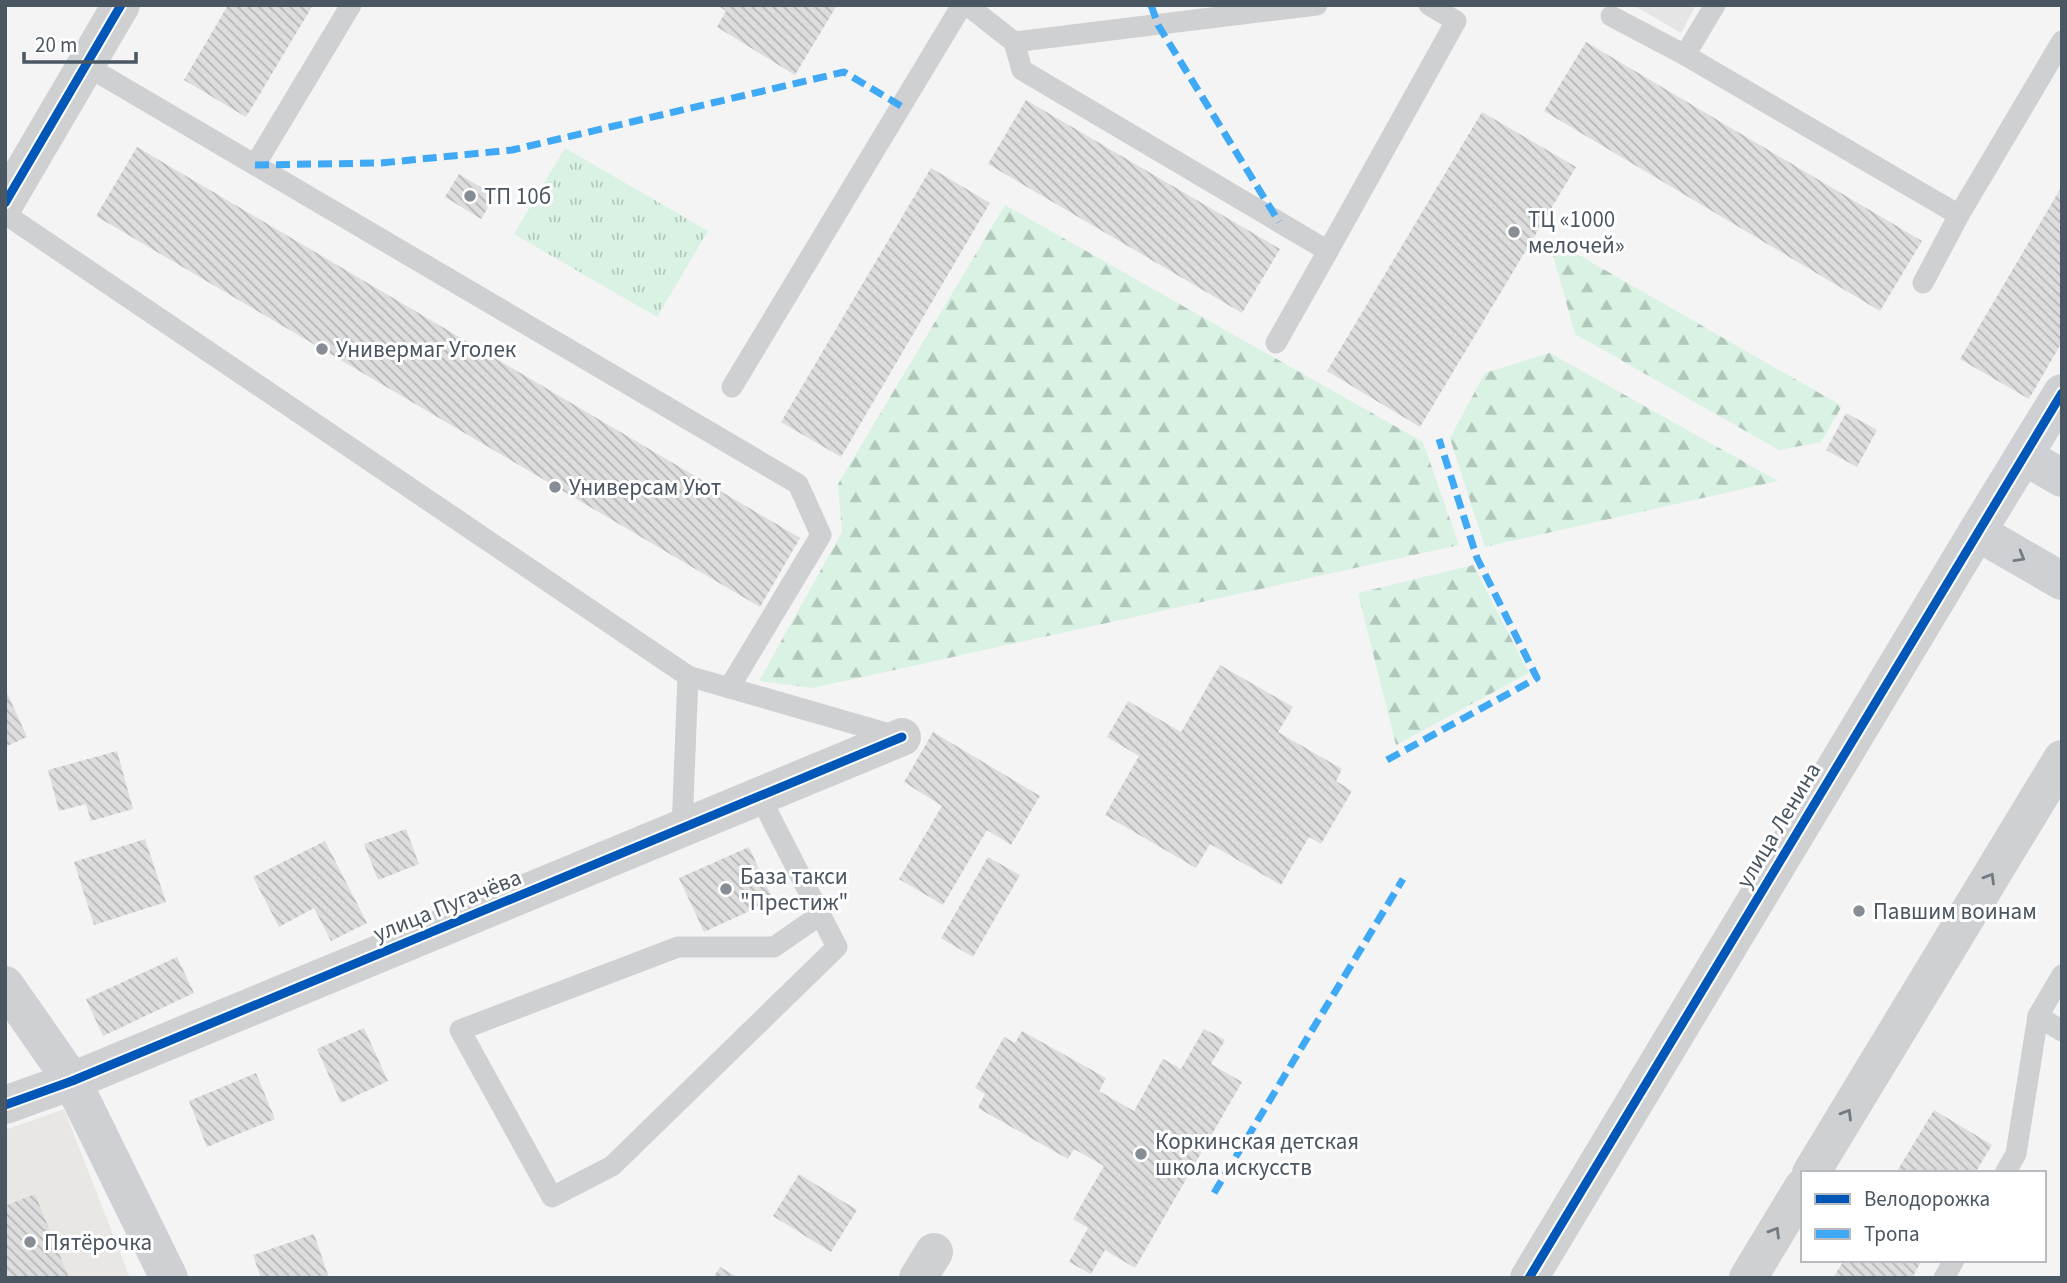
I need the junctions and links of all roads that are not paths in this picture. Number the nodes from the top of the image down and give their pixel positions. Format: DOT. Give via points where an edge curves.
graph roads {
  1 [pos="121,5"];
  2 [pos="351,5"];
  3 [pos="964,5"];
  4 [pos="1317,5"];
  5 [pos="1429,5"];
  6 [pos="1715,5"];
  7 [pos="1611,16"];
  8 [pos="2062,41"];
  9 [pos="1014,42"];
  10 [pos="1685,55"];
  11 [pos="85,65"];
  12 [pos="255,165"];
  13 [pos="5,203"];
  14 [pos="5,214"];
  15 [pos="1959,215"];
  16 [pos="1328,251"];
  17 [pos="1923,283"];
  18 [pos="1276,343"];
  19 [pos="732,387"];
  20 [pos="2062,393"];
  21 [pos="2024,456"];
  22 [pos="2062,478"];
  23 [pos="1978,532"];
  24 [pos="2062,581"];
  25 [pos="688,676"];
  26 [pos="729,688"];
  27 [pos="902,737"];
  28 [pos="2062,759"];
  29 [pos="760,797"];
  30 [pos="682,829"];
  31 [pos="820,915"];
  32 [pos="2062,975"];
  33 [pos="5,985"];
  34 [pos="2038,1016"];
  35 [pos="2062,1031"];
  36 [pos="72,1081"];
  37 [pos="5,1105"];
  38 [pos="1812,1171"];
  39 [pos="2006,1171"];
  40 [pos="1801,1190"];
  41 [pos="1953,1262"];
  42 [pos="169,1278"];
  43 [pos="1529,1278"];
  44 [pos="1748,1278"];
  45 [pos="1944,1278"];
  1 -- 11 [label="street"];
  2 -- 12 [label="lane"];
  3 -- 9 [label="lane"];
  3 -- 19 [label="lane"];
  4 -- 9 [label="lane"];
  5 -- 16 [label="lane" via="1456,21"];
  6 -- 10 [label="lane"];
  7 -- 10 [label="lane"];
  8 -- 15 [label="lane"];
  9 -- 16 [label="lane" via="1022,71"];
  10 -- 15 [label="lane"];
  11 -- 12 [label="lane"];
  11 -- 13 [label="street"];
  12 -- 26 [label="lane" via="798,484 821,535"];
  14 -- 25 [label="lane"];
  15 -- 17 [label="lane"];
  16 -- 18 [label="lane"];
  20 -- 21 [label="street, улица Ленина"];
  21 -- 22 [label="street"];
  21 -- 23 [label="street, улица Ленина"];
  23 -- 24 [label="street, one-way"];
  23 -- 43 [label="street, улица Ленина"];
  25 -- 26 [label="lane"];
  25 -- 30 [label="lane"];
  26 -- 27 [label="lane"];
  27 -- 29 [label="street, улица Пугачёва"];
  38 -- 28 [label="street, one-way"];
  29 -- 30 [label="street, улица Пугачёва"];
  29 -- 31 [label="lane"];
  30 -- 36 [label="street, улица Пугачёва"];
  31 -- 31 [label="lane" via="837,947 612,1166 552,1197 460,1030 678,947 774,947"];
  32 -- 34 [label="lane"];
  33 -- 36 [label="street"];
  34 -- 35 [label="lane"];
  34 -- 39 [label="lane" via="2016,1154"];
  36 -- 37 [label="street, улица Пугачёва"];
  36 -- 42 [label="street"];
  44 -- 40 [label="street, one-way"];
  41 -- 45 [label="lane"];
}
